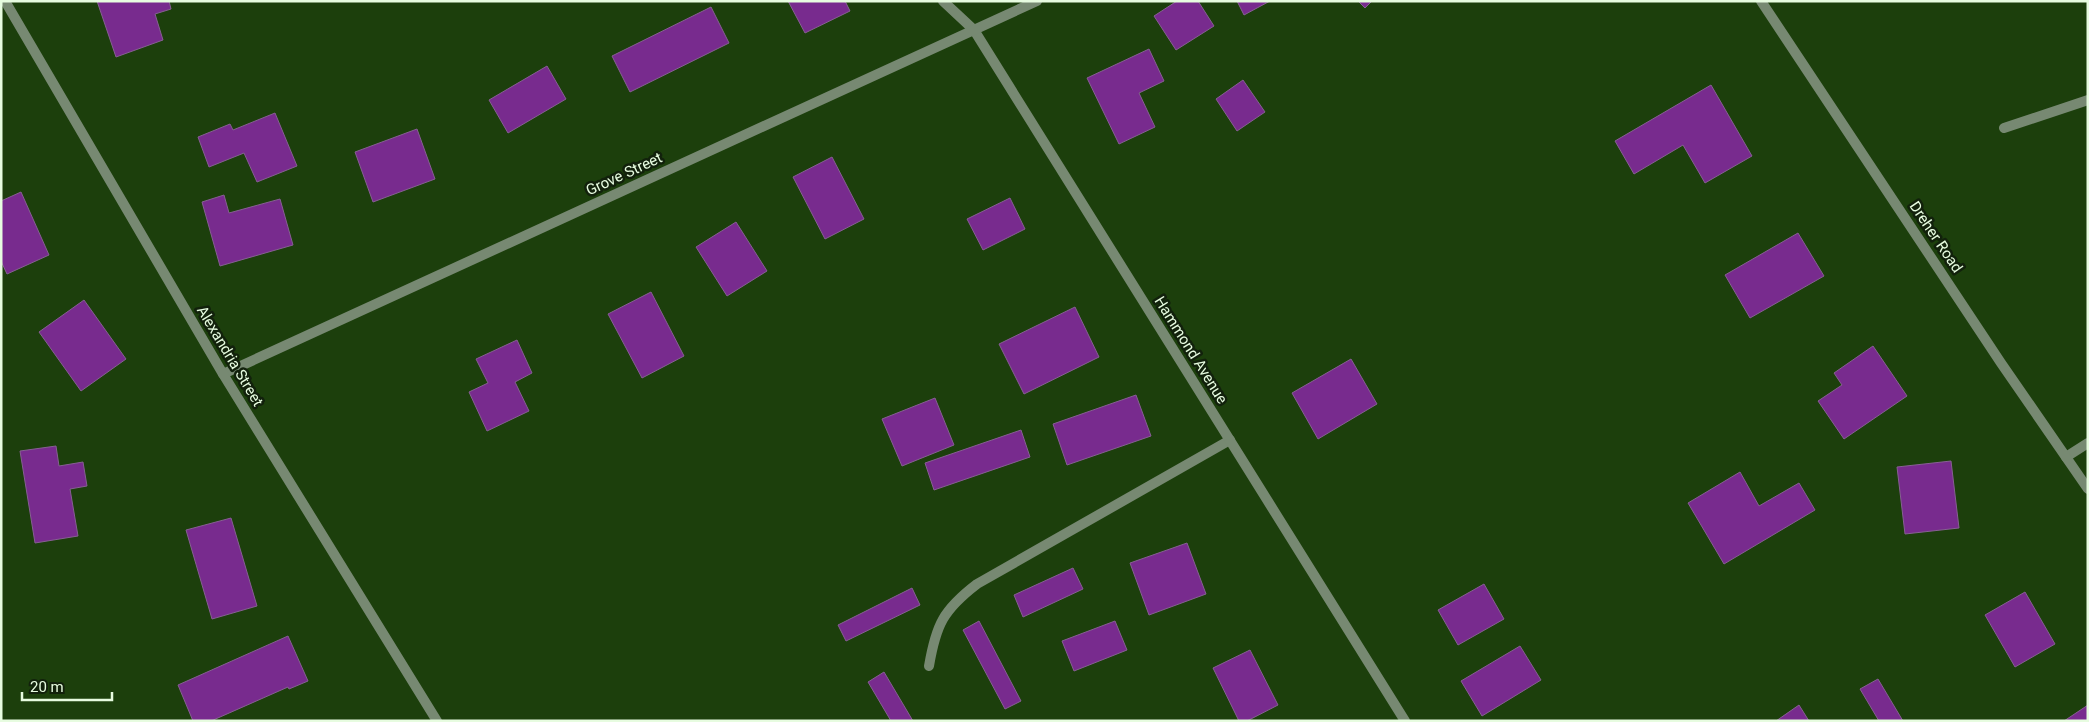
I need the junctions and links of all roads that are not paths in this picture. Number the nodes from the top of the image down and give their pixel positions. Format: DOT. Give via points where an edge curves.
graph roads {
  1 [pos="5,1"];
  2 [pos="943,1"];
  3 [pos="1037,1"];
  4 [pos="1761,1"];
  5 [pos="974,30"];
  6 [pos="2088,100"];
  7 [pos="2004,128"];
  8 [pos="223,374"];
  9 [pos="1230,440"];
  10 [pos="2088,442"];
  11 [pos="2066,458"];
  12 [pos="2088,488"];
  13 [pos="929,666"];
  14 [pos="437,721"];
  15 [pos="1405,721"];
  1 -- 8 [label="street, Alexandria Street"];
  2 -- 5 [label="street, Hammond Avenue"];
  3 -- 5 [label="street, Grove Street"];
  4 -- 11 [label="street, Dreher Road"];
  5 -- 8 [label="street, Grove Street"];
  5 -- 9 [label="street, Hammond Avenue"];
  6 -- 7 [label="street"];
  8 -- 14 [label="street, Alexandria Street"];
  9 -- 13 [label="street" via="977,584 951,605 944,616 933,641"];
  9 -- 15 [label="street, Hammond Avenue"];
  10 -- 11 [label="street"];
  11 -- 12 [label="street, Dreher Road"];
}
